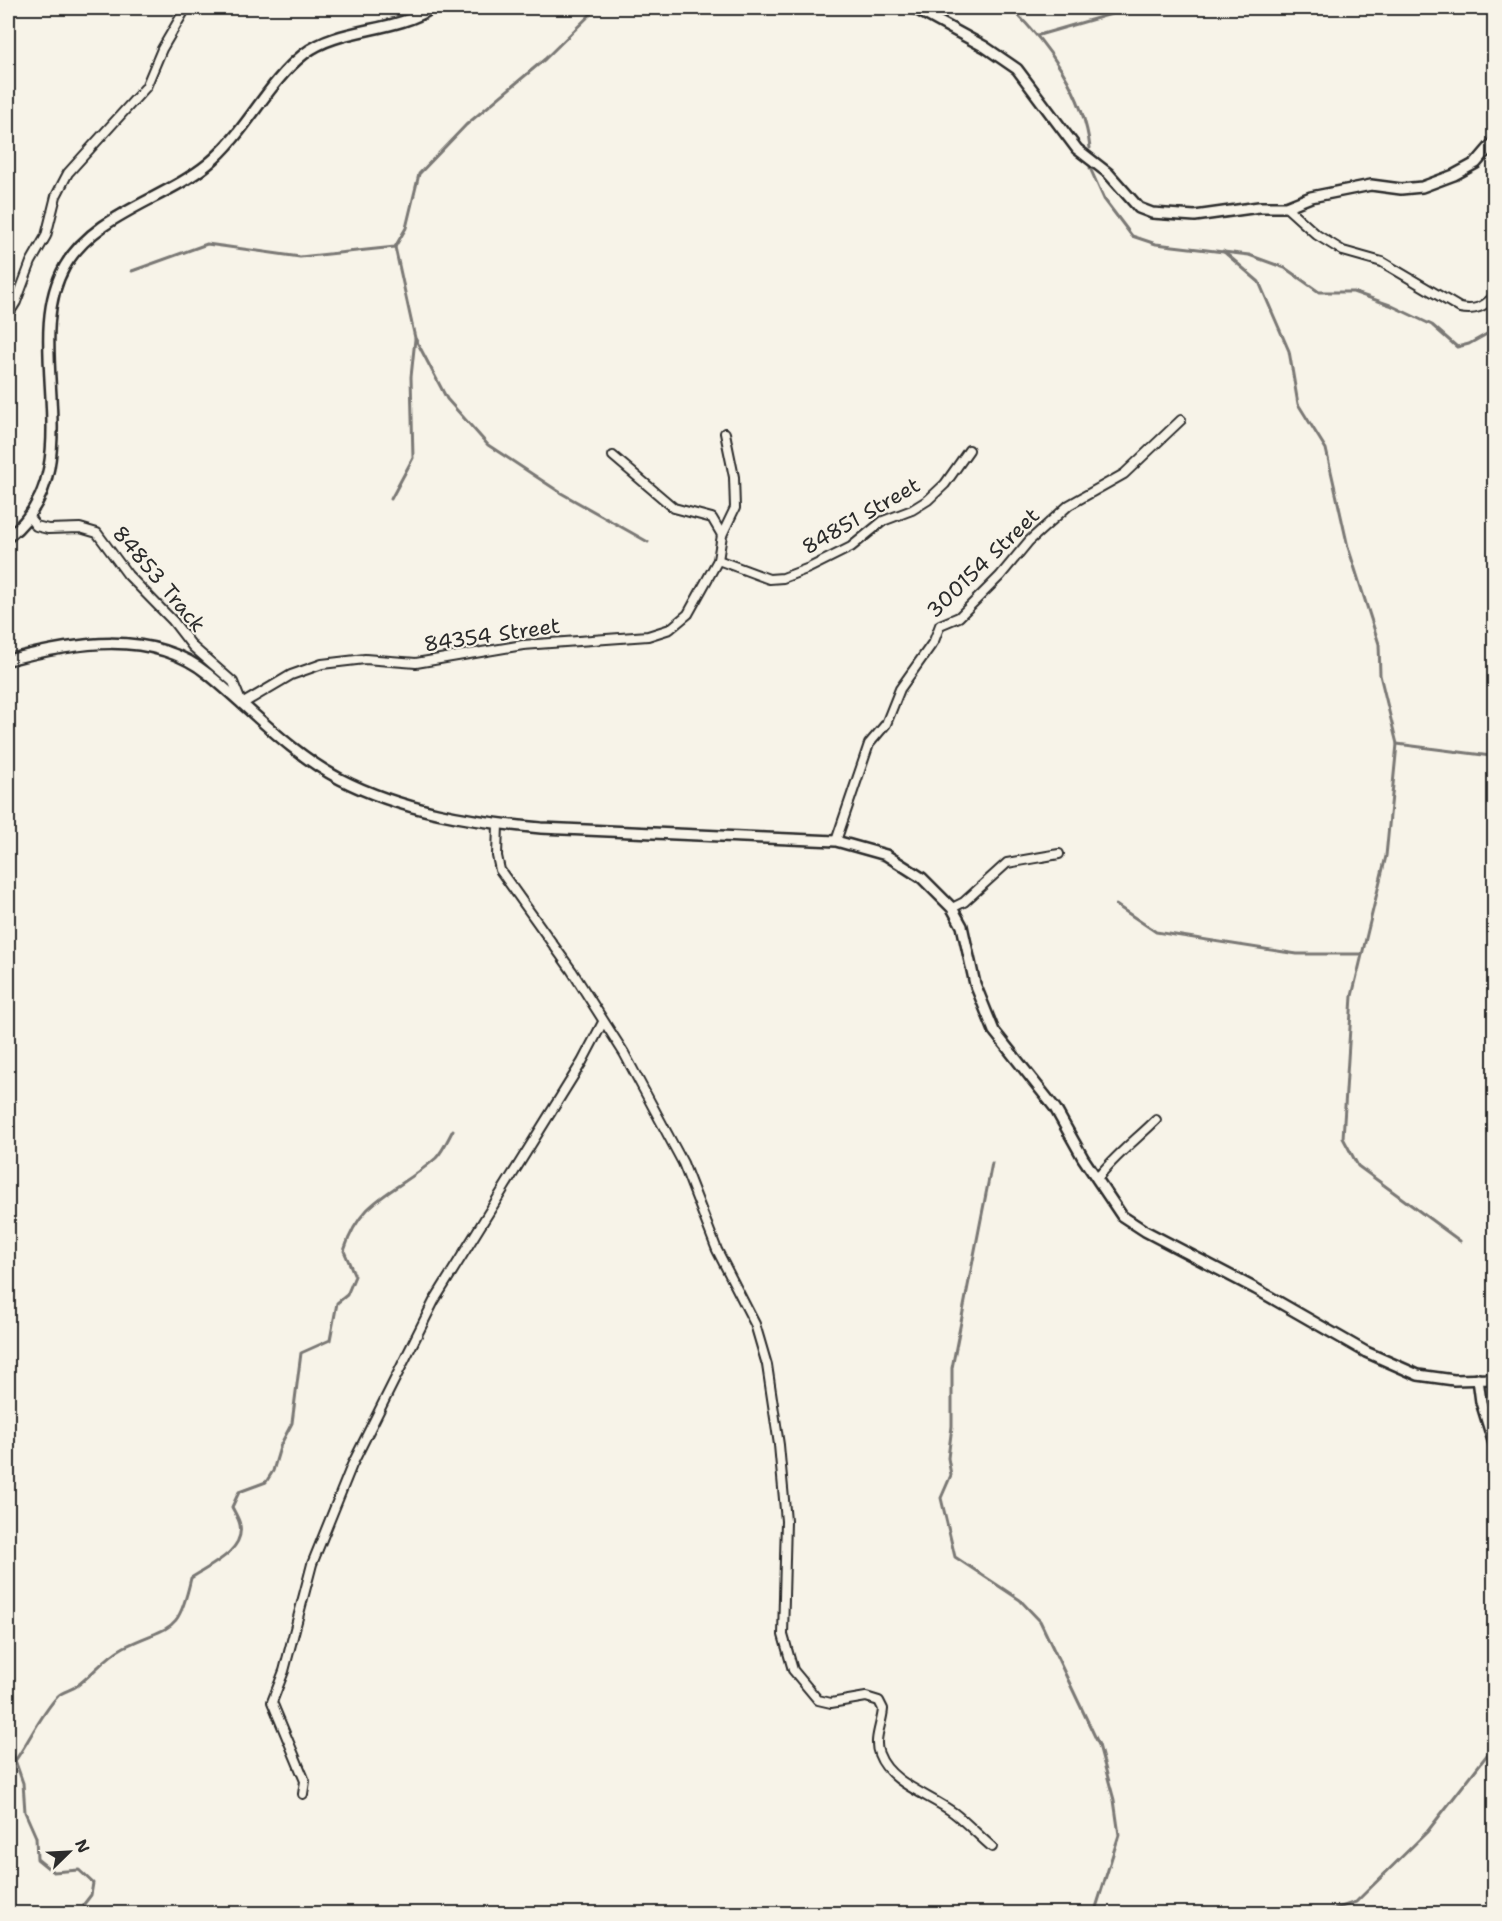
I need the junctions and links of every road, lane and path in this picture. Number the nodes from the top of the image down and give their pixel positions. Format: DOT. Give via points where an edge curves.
graph roads {
  1 [pos="186,8"];
  2 [pos="432,8"];
  3 [pos="914,8"];
  4 [pos="1494,142"];
  5 [pos="1286,207"];
  6 [pos="1494,296"];
  7 [pos="8,315"];
  8 [pos="1181,420"];
  9 [pos="725,434"];
  10 [pos="969,450"];
  11 [pos="613,456"];
  12 [pos="28,516"];
  13 [pos="722,535"];
  14 [pos="8,537"];
  15 [pos="718,560"];
  16 [pos="8,660"];
  17 [pos="242,704"];
  18 [pos="498,824"];
  19 [pos="836,841"];
  20 [pos="1059,854"];
  21 [pos="952,908"];
  22 [pos="603,1022"];
  23 [pos="1156,1120"];
  24 [pos="1097,1179"];
  25 [pos="1478,1379"];
  26 [pos="1494,1379"];
  27 [pos="1494,1444"];
  28 [pos="303,1794"];
  29 [pos="992,1847"];
  1 -- 7 [label="street" via="146,87 68,173 56,196 46,236"];
  2 -- 12 [label="street" via="304,54 207,165 109,224 77,250 65,266 52,306 52,441 43,487"];
  3 -- 5 [label="street" via="1017,69 1077,149 1108,173 1139,208 1175,216"];
  4 -- 5 [label="street" via="1476,163 1422,187 1371,185 1311,197"];
  5 -- 6 [label="street" via="1317,235 1343,251 1382,262 1460,308 1478,308"];
  8 -- 19 [label="street, 300154 Street" via="1124,474 1069,505 1029,541 959,616 940,625 934,641 900,689 886,724 869,744"];
  9 -- 13 [label="street, 84354 Street" via="734,477 735,508"];
  10 -- 15 [label="street, 84851 Street" via="945,484 928,500 883,521 851,547 808,568 769,579"];
  11 -- 13 [label="street" via="674,508 712,518"];
  12 -- 14 [label="street"];
  12 -- 17 [label="street, 84853 Track" via="36,526 48,530 80,528 96,533 193,648 233,682"];
  13 -- 15 [label="street, 84354 Street"];
  15 -- 17 [label="street, 84354 Street" via="688,614 662,633 523,645 416,663 365,660 322,664 291,675"];
  16 -- 17 [label="street" via="78,644 143,645 171,652 206,672"];
  17 -- 18 [label="street" via="272,733 339,778 411,807"];
  18 -- 19 [label="street"];
  18 -- 22 [label="street" via="500,870"];
  19 -- 21 [label="street" via="886,855 922,878"];
  20 -- 21 [label="street" via="1007,863"];
  21 -- 24 [label="street" via="962,926 975,984 994,1031 1055,1108"];
  22 -- 28 [label="street" via="434,1301 352,1466 312,1564 272,1702 305,1781"];
  22 -- 29 [label="street" via="684,1163 764,1355 779,1445 786,1521 783,1635 793,1670 818,1700 840,1702 866,1697 879,1701 884,1709 877,1738 878,1753 887,1768 956,1814"];
  23 -- 24 [label="street"];
  24 -- 25 [label="street" via="1122,1216 1145,1232 1366,1352 1418,1375"];
  25 -- 26 [label="street"];
  25 -- 27 [label="street"];
}
